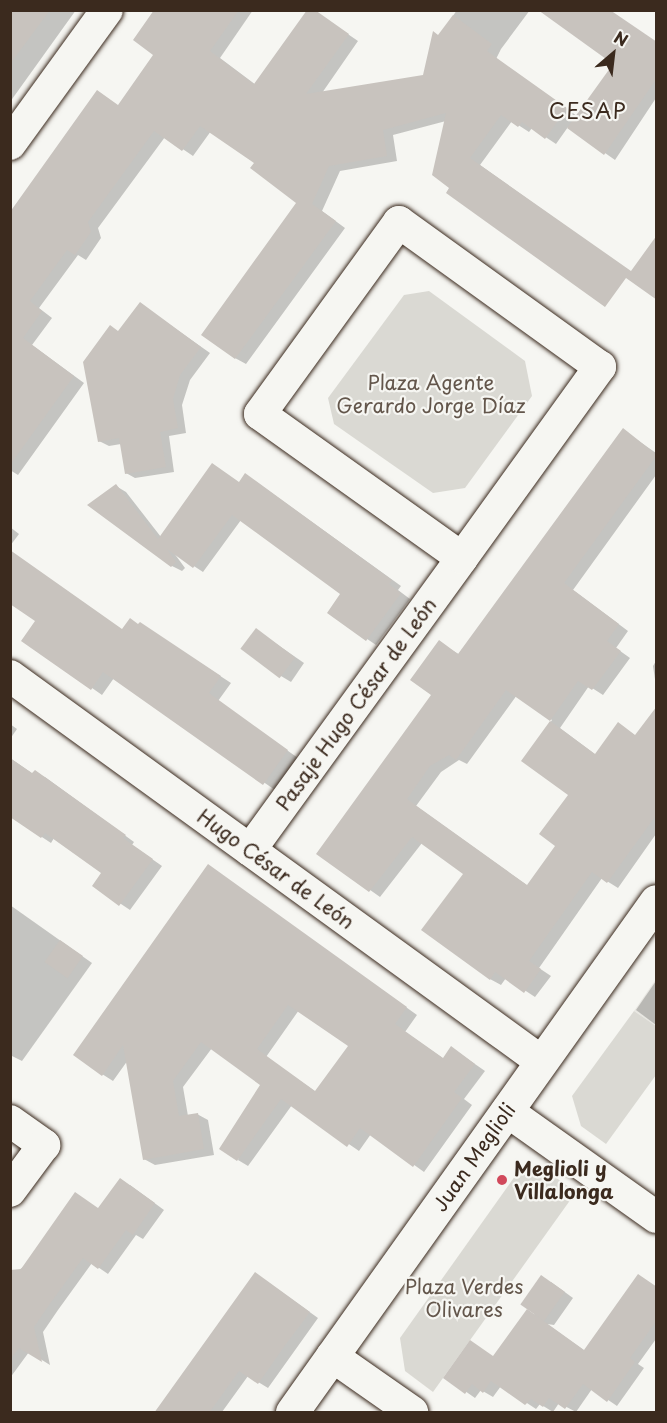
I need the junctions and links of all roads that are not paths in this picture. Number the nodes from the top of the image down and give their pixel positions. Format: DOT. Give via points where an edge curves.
graph roads {
  1 [pos="107,10"];
  2 [pos="10,144"];
  3 [pos="462,558"];
  4 [pos="10,676"];
  5 [pos="250,850"];
  6 [pos="657,901"];
  7 [pos="542,1062"];
  8 [pos="507,1112"];
  9 [pos="10,1122"];
  10 [pos="10,1191"];
  11 [pos="657,1217"];
  12 [pos="332,1356"];
  13 [pos="292,1413"];
  14 [pos="412,1413"];
  1 -- 2 [label="street"];
  3 -- 3 [label="street, Pasaje Hugo César de León" via="600,367 399,222 260,414"];
  3 -- 5 [label="street, Pasaje Hugo César de León"];
  4 -- 5 [label="street, Hugo César de León"];
  5 -- 7 [label="street, Hugo César de León"];
  6 -- 7 [label="main road, Juan Meglioli"];
  7 -- 8 [label="main road, Juan Meglioli"];
  8 -- 11 [label="street"];
  8 -- 12 [label="main road, Juan Meglioli"];
  9 -- 10 [label="street" via="44,1145"];
  12 -- 13 [label="main road, Juan Meglioli"];
  12 -- 14 [label="street"];
}
